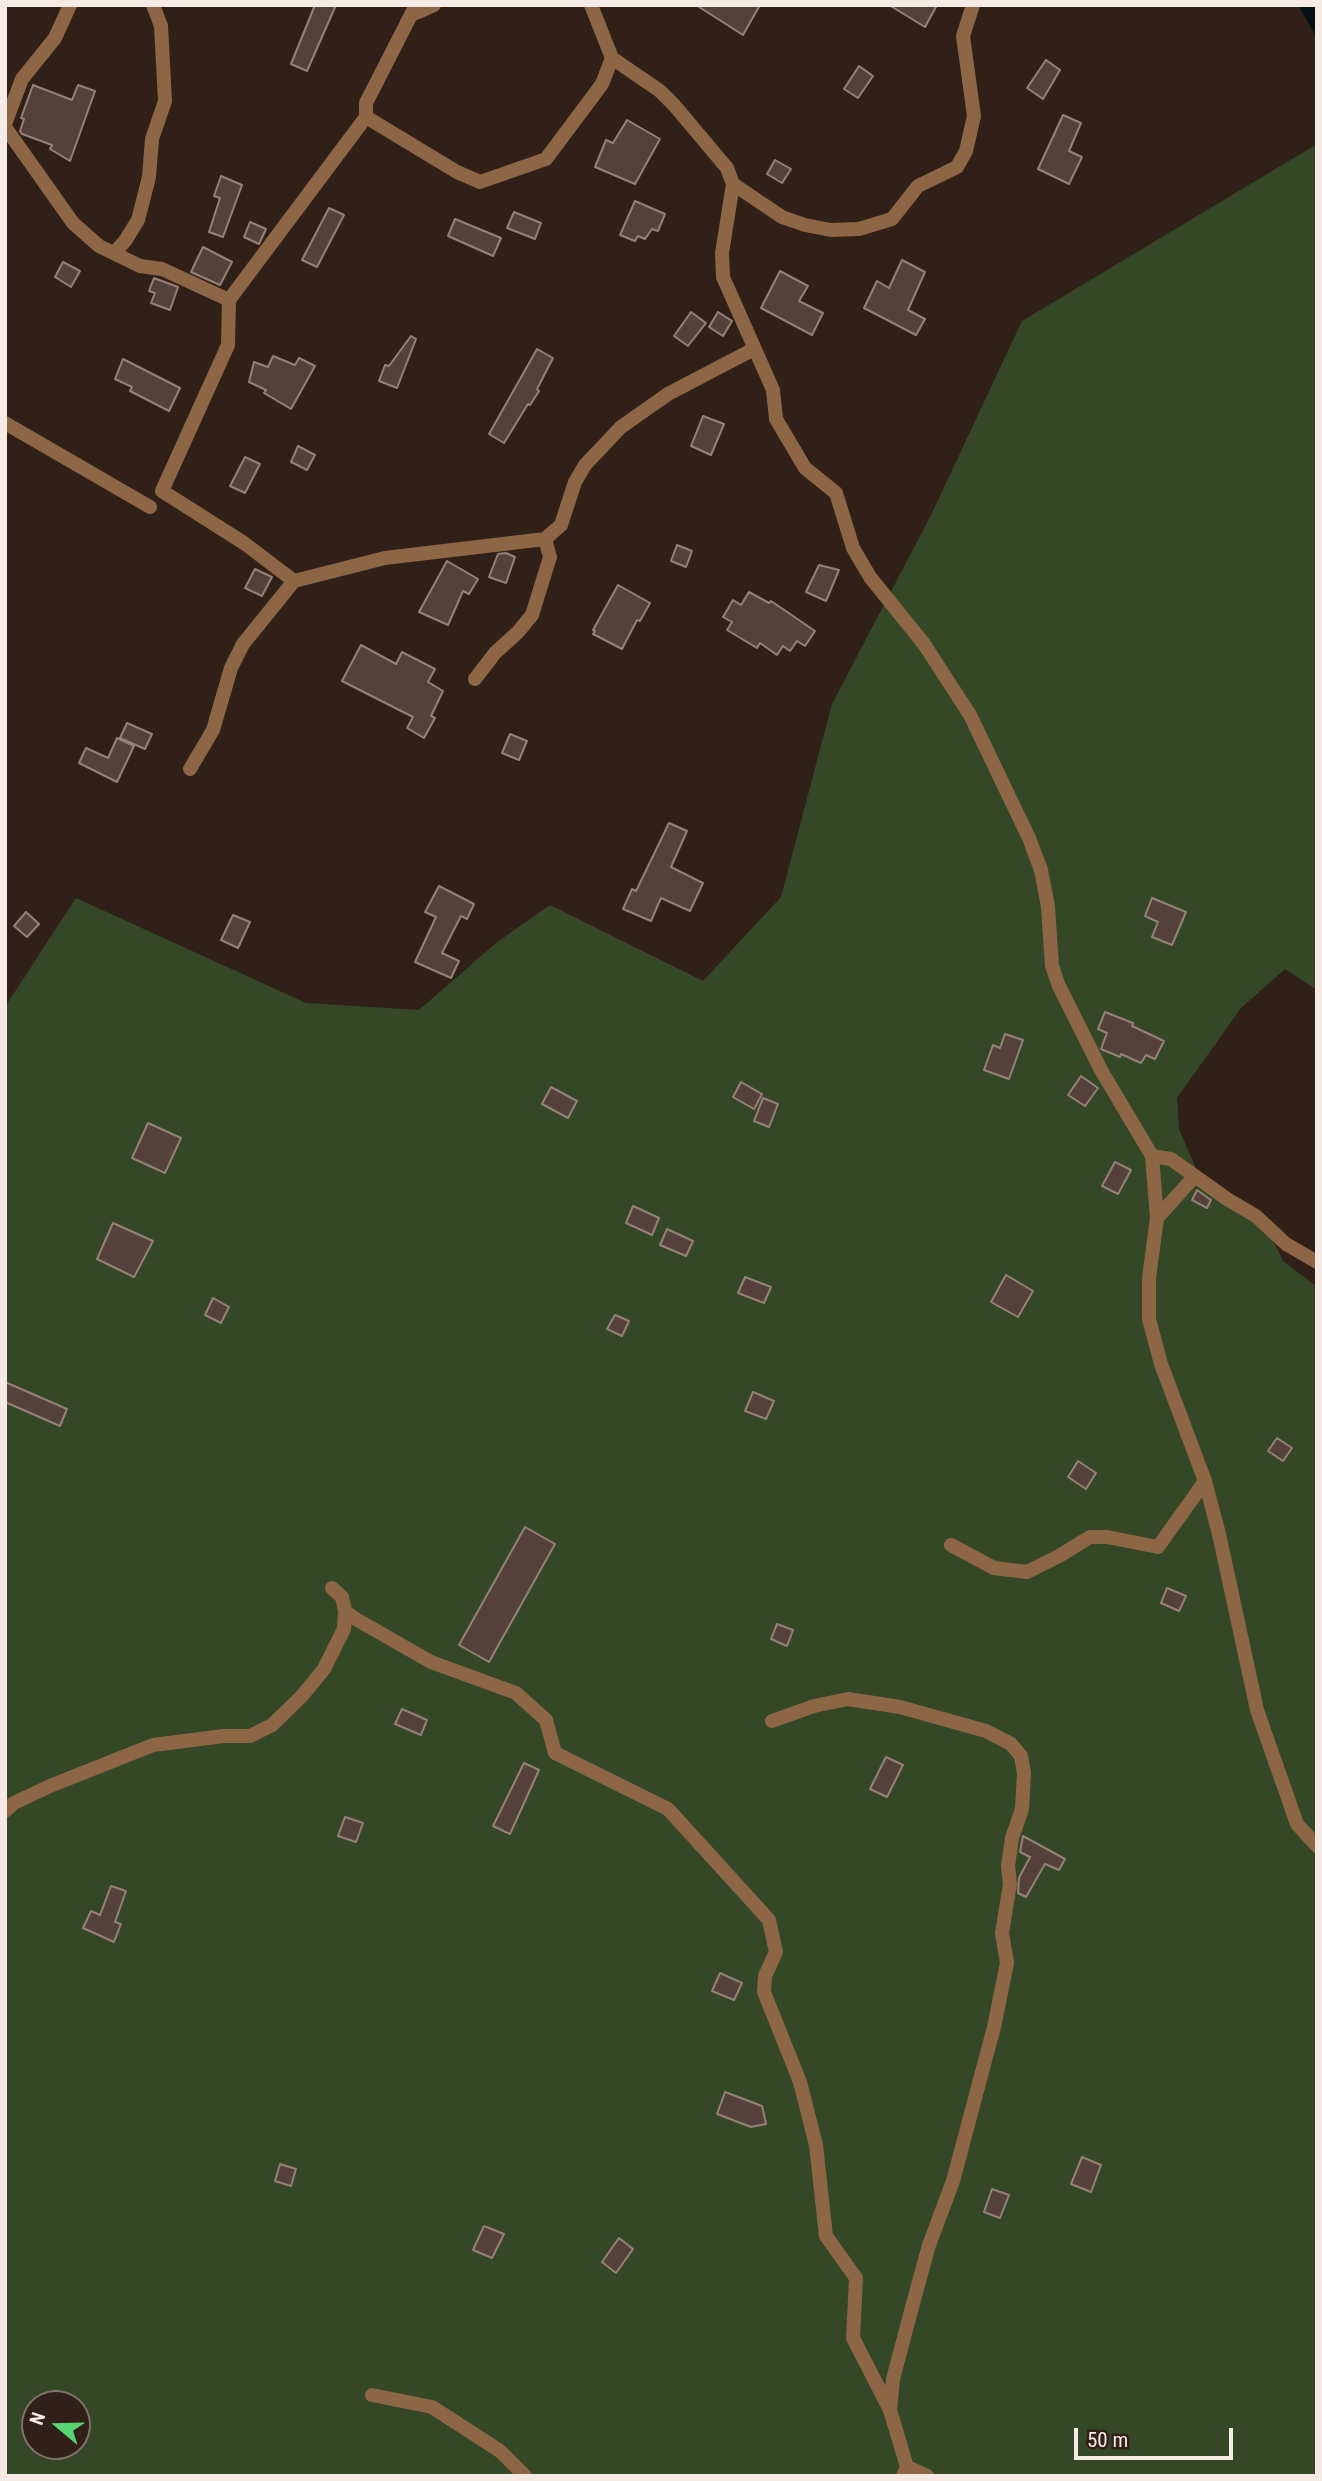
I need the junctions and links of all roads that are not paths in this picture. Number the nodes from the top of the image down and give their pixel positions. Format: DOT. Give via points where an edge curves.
graph roads {
  1 [pos="70,5"];
  2 [pos="153,5"];
  3 [pos="434,5"];
  4 [pos="591,5"];
  5 [pos="972,5"];
  6 [pos="414,10"];
  7 [pos="612,58"];
  8 [pos="366,117"];
  9 [pos="5,125"];
  10 [pos="733,184"];
  11 [pos="114,253"];
  12 [pos="229,300"];
  13 [pos="754,349"];
  14 [pos="5,423"];
  15 [pos="150,507"];
  16 [pos="545,539"];
  17 [pos="294,581"];
  18 [pos="475,679"];
  19 [pos="190,769"];
  20 [pos="1152,1156"];
  21 [pos="1195,1176"];
  22 [pos="1157,1218"];
  23 [pos="1317,1262"];
  24 [pos="1205,1481"];
  25 [pos="951,1545"];
  26 [pos="332,1588"];
  27 [pos="345,1611"];
  28 [pos="772,1721"];
  29 [pos="5,1811"];
  30 [pos="1317,1846"];
  31 [pos="372,2395"];
  32 [pos="890,2410"];
  33 [pos="905,2471"];
  34 [pos="525,2476"];
  35 [pos="927,2476"];
  1 -- 9 [label="street" via="55,38 22,79"];
  2 -- 11 [label="street" via="161,26 165,102 152,139 149,177 138,220"];
  3 -- 6 [label="street"];
  4 -- 7 [label="street"];
  5 -- 10 [label="street" via="963,36 974,116 966,151 957,167 918,186 892,219 859,229 806,225 782,217"];
  6 -- 8 [label="street" via="366,103"];
  7 -- 8 [label="street" via="602,84 546,159 480,182"];
  7 -- 10 [label="street" via="674,105 727,168"];
  8 -- 12 [label="street"];
  9 -- 11 [label="street" via="73,223"];
  10 -- 13 [label="street" via="722,253 723,277"];
  11 -- 12 [label="street"];
  12 -- 17 [label="street" via="228,345 162,491"];
  13 -- 16 [label="street" via="668,394 621,427 585,465 561,525"];
  13 -- 20 [label="street" via="773,390 776,419 805,468 836,493 853,548 870,577 924,644 970,715 1041,870 1052,966 1059,986"];
  14 -- 15 [label="street"];
  16 -- 17 [label="street" via="385,558"];
  16 -- 18 [label="street" via="550,557 532,615"];
  17 -- 19 [label="street" via="243,644 213,730"];
  20 -- 21 [label="street" via="1171,1159"];
  20 -- 22 [label="street"];
  21 -- 22 [label="street"];
  21 -- 23 [label="street"];
  22 -- 24 [label="street" via="1149,1319"];
  24 -- 25 [label="street" via="1158,1547 1090,1537 1027,1572 994,1568"];
  24 -- 30 [label="street" via="1256,1710 1297,1824"];
  26 -- 27 [label="street" via="342,1597"];
  27 -- 29 [label="street" via="344,1629 324,1670 272,1725 250,1737 153,1745 50,1786"];
  27 -- 32 [label="street" via="431,1662 516,1693 546,1720 555,1753 668,1809 769,1920 776,1952 765,1976 764,1992 800,2082 816,2145 826,2236 856,2278 853,2338"];
  28 -- 32 [label="street" via="848,1699 900,1707 986,1731 1011,1744 1021,1756 1024,1773 1002,1933 1007,1963 994,2027 953,2181 911,2311"];
  31 -- 34 [label="street" via="432,2407 500,2451"];
  32 -- 33 [label="street"];
  33 -- 35 [label="street"];
}
